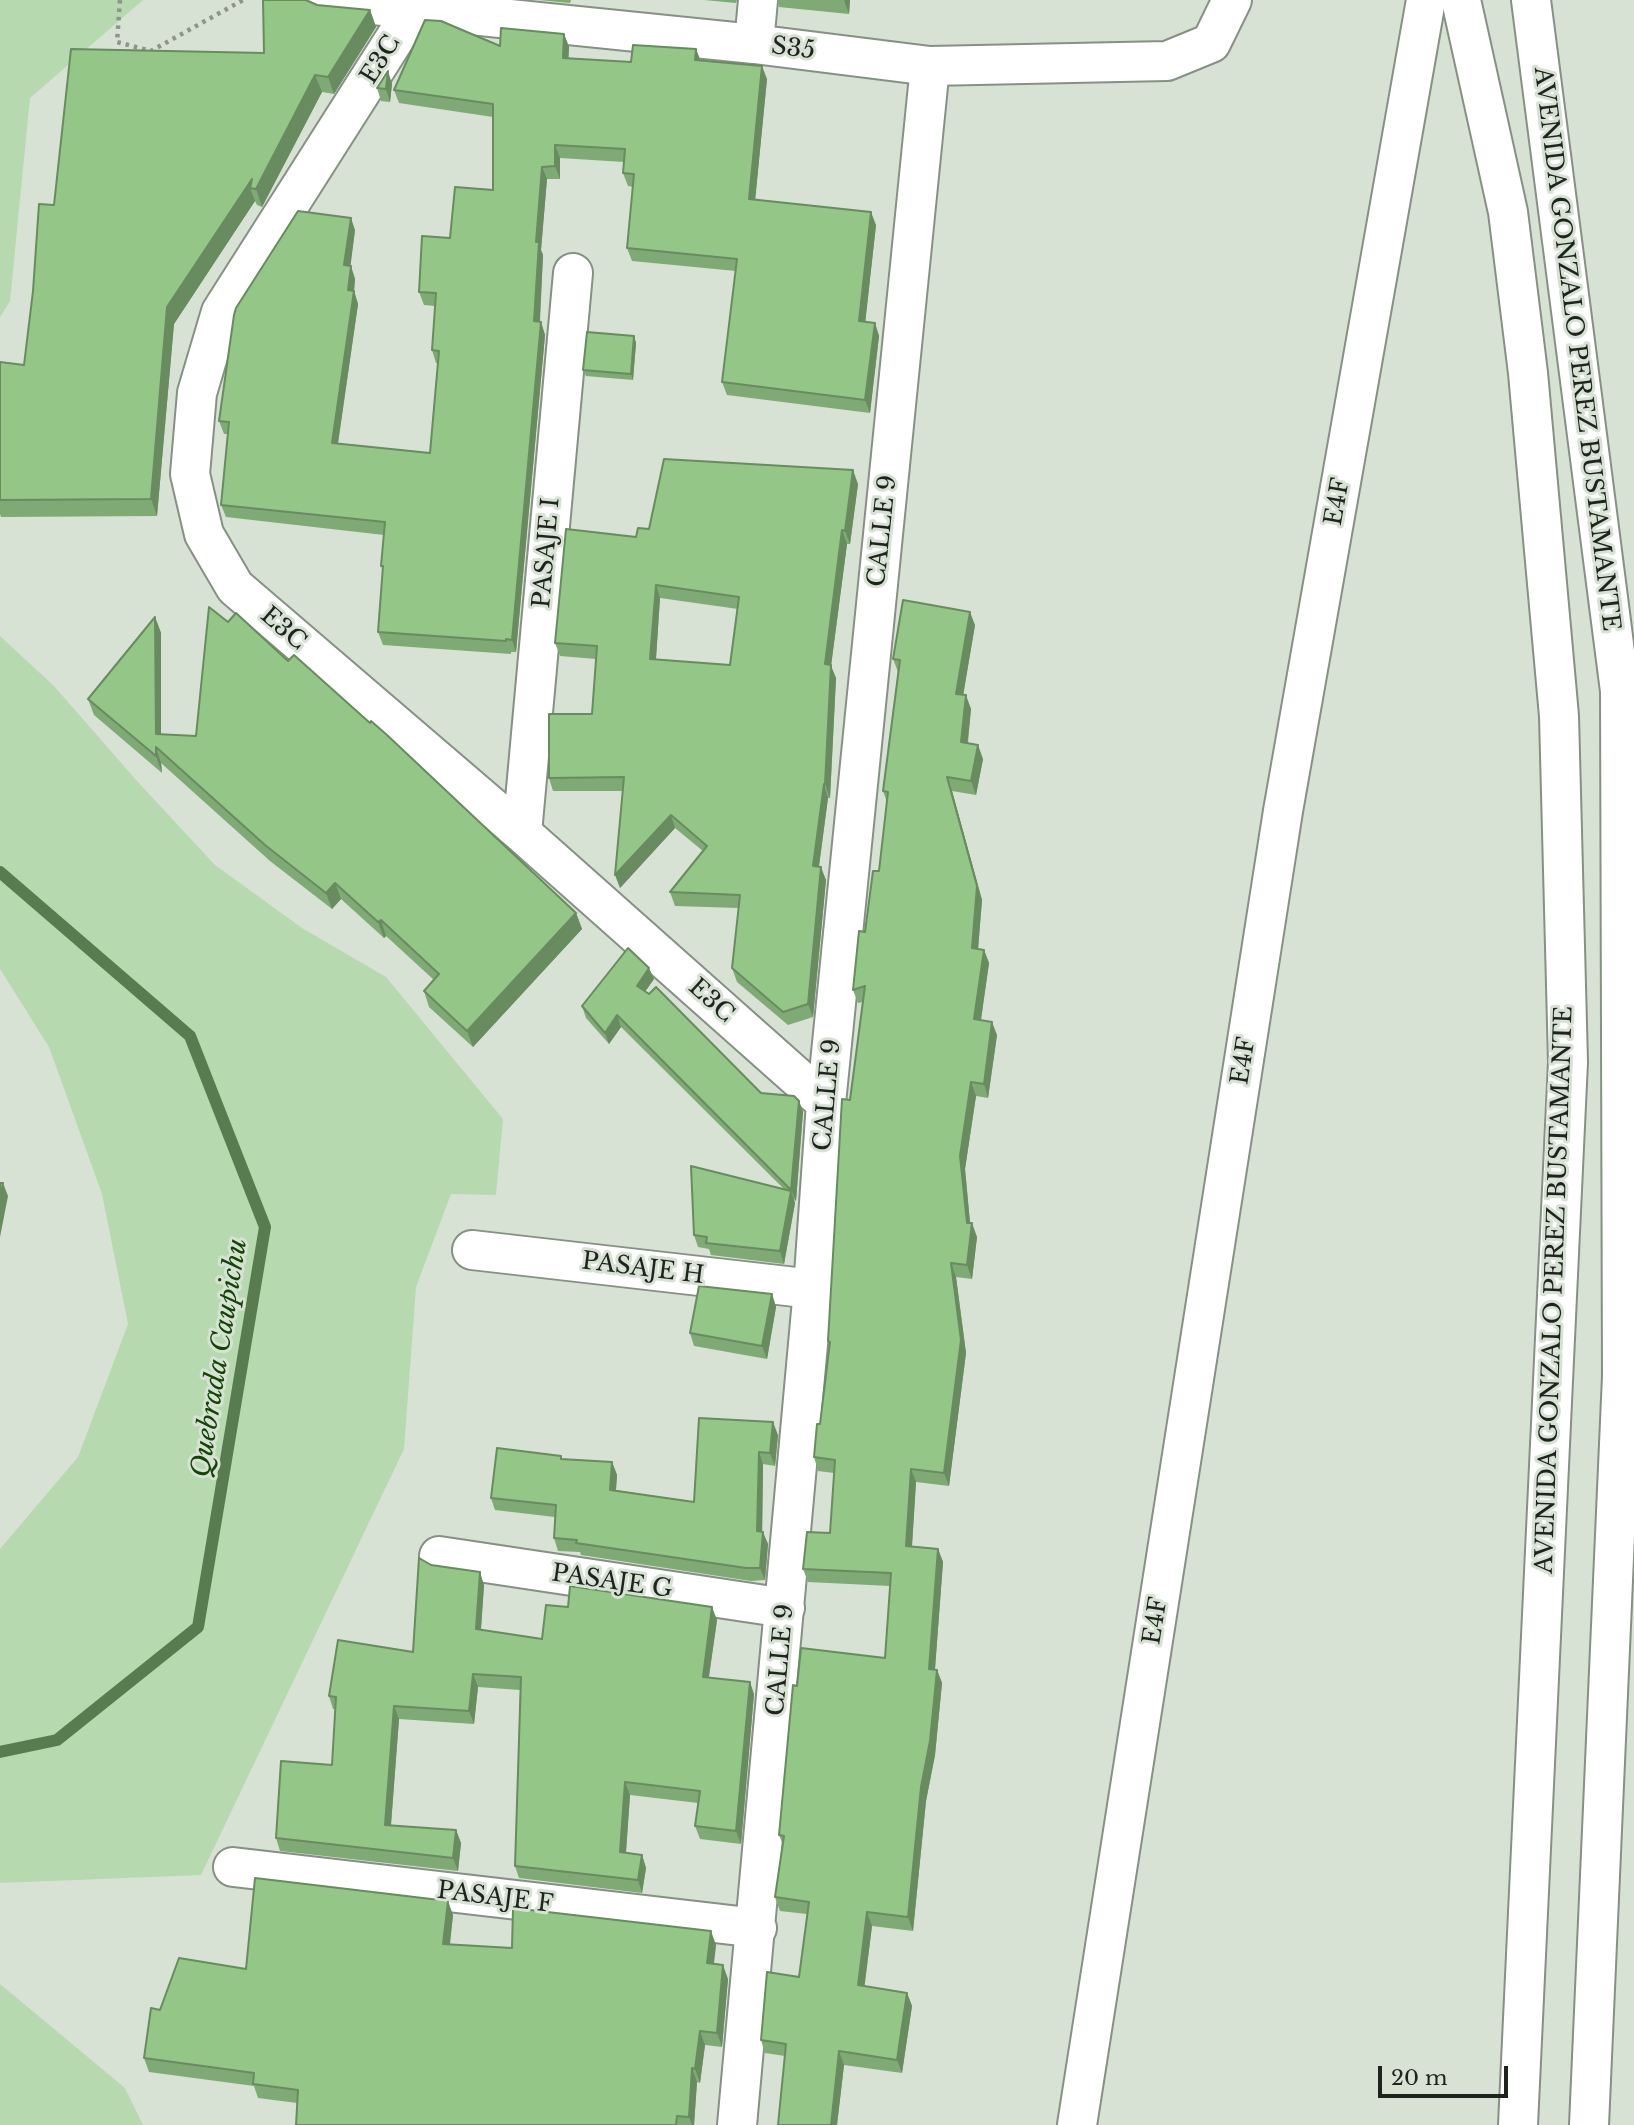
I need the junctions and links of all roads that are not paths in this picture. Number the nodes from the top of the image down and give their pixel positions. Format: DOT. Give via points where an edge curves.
graph roads {
  1 [pos="325,0"];
  2 [pos="758,0"];
  3 [pos="1232,0"];
  4 [pos="1426,0"];
  5 [pos="1461,0"];
  6 [pos="1531,0"];
  7 [pos="414,5"];
  8 [pos="754,44"];
  9 [pos="930,66"];
  10 [pos="573,273"];
  11 [pos="522,833"];
  12 [pos="826,1103"];
  13 [pos="472,1250"];
  14 [pos="813,1289"];
  15 [pos="439,1556"];
  16 [pos="785,1608"];
  17 [pos="233,1867"];
  18 [pos="757,1928"];
  19 [pos="737,2125"];
  20 [pos="1077,2125"];
  21 [pos="1518,2125"];
  22 [pos="1589,2125"];
  1 -- 7 [label="street, S35"];
  2 -- 8 [label="street"];
  3 -- 9 [label="street, S35" via="1211,43 1167,61"];
  4 -- 20 [label="street, E4F" via="1283,811"];
  5 -- 21 [label="street, AVENIDA GONZALO PEREZ BUSTAMANTE" via="1508,212 1528,373 1559,716 1568,1062"];
  6 -- 22 [label="street, AVENIDA GONZALO PEREZ BUSTAMANTE" via="1620,691 1622,1376"];
  7 -- 8 [label="street, S35"];
  7 -- 11 [label="street, E3C" via="221,312 197,393 190,474 205,534 235,587"];
  8 -- 9 [label="street, S35"];
  9 -- 12 [label="street, CALLE 9"];
  10 -- 11 [label="street, PASAJE I"];
  11 -- 12 [label="street, E3C"];
  12 -- 14 [label="street, CALLE 9"];
  13 -- 14 [label="street, PASAJE H"];
  14 -- 16 [label="street, CALLE 9"];
  15 -- 16 [label="street, PASAJE G"];
  16 -- 18 [label="street, CALLE 9"];
  17 -- 18 [label="street, PASAJE F"];
  18 -- 19 [label="street, CALLE 9"];
}
